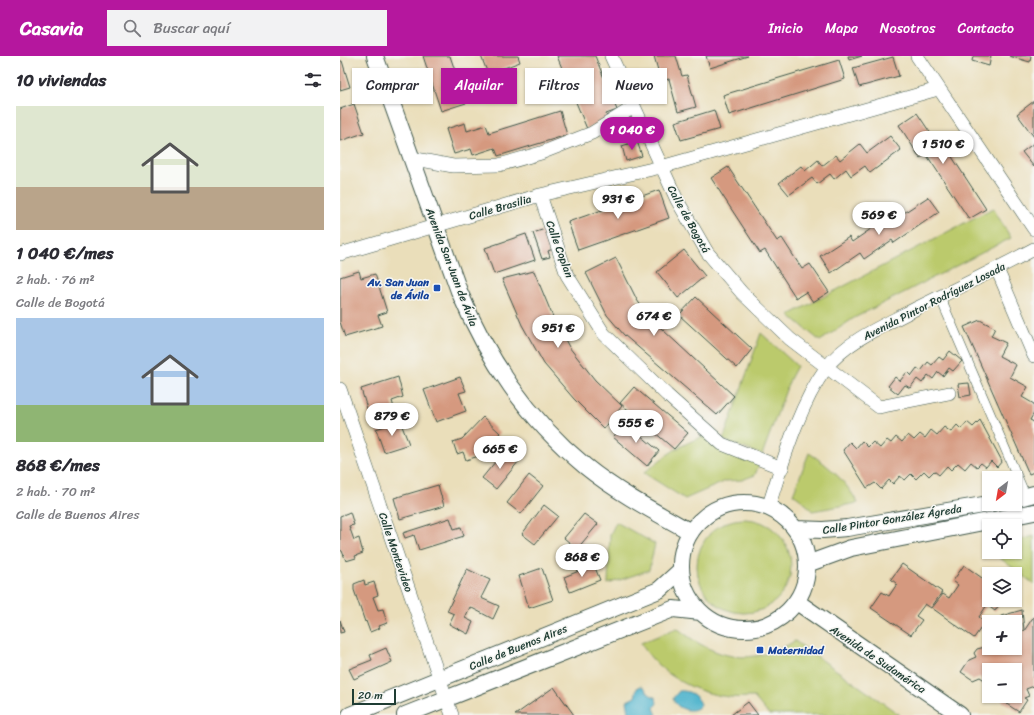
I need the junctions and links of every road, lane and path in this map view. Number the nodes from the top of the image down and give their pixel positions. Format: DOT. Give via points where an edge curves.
graph roads {
  1 [pos="611,56"];
  2 [pos="916,56"];
  3 [pos="378,57"];
  4 [pos="938,89"];
  5 [pos="634,107"];
  6 [pos="411,158"];
  7 [pos="661,167"];
  8 [pos="540,195"];
  9 [pos="436,226"];
  10 [pos="1034,229"];
  11 [pos="1034,249"];
  12 [pos="340,254"];
  13 [pos="996,269"];
  14 [pos="940,297"];
  15 [pos="1034,356"];
  16 [pos="827,367"];
  17 [pos="340,389"];
  18 [pos="949,393"];
  19 [pos="782,468"];
  20 [pos="1025,496"];
  21 [pos="982,505"];
  22 [pos="768,508"];
  23 [pos="1034,512"];
  24 [pos="796,530"];
  25 [pos="691,532"];
  26 [pos="807,564"];
  27 [pos="681,570"];
  28 [pos="797,602"];
  29 [pos="701,612"];
  30 [pos="440,679"];
  31 [pos="447,698"];
  32 [pos="350,715"];
  33 [pos="405,715"];
  34 [pos="452,715"];
  35 [pos="960,715"];
  1 -- 5 [label="street, Calle de Bogotá"];
  2 -- 4 [label="street"];
  3 -- 6 [label="street, Avenida San Juan de Ávila"];
  4 -- 7 [label="street, Calle Brasilia"];
  4 -- 10 [label="street"];
  5 -- 6 [label="street" via="592,134 499,165 453,166"];
  5 -- 7 [label="street, Calle de Bogotá"];
  6 -- 9 [label="street, Avenida San Juan de Ávila"];
  7 -- 8 [label="street, Calle Brasilia"];
  7 -- 16 [label="street, Calle de Bogotá" via="707,252 747,298 790,339"];
  8 -- 9 [label="street, Calle Brasilia"];
  8 -- 19 [label="street, Calle Coplan" via="567,275 604,334 722,444"];
  9 -- 12 [label="street, Calle Brasilia"];
  9 -- 25 [label="street, Avenida San Juan de Ávila" via="472,323 489,355 544,429 586,467 625,494"];
  11 -- 13 [label="street, Avenida Pintor Rodríguez Losada"];
  13 -- 14 [label="street, Avenida Pintor Rodríguez Losada"];
  13 -- 15 [label="street"];
  14 -- 16 [label="street, Avenida Pintor Rodríguez Losada" via="858,341 836,356"];
  14 -- 20 [label="street"];
  16 -- 18 [label="street, Calle de Bogotá" via="879,407"];
  16 -- 19 [label="street, Avenida Pintor Rodríguez Losada" via="815,384"];
  17 -- 30 [label="street, Calle Montevideo"];
  19 -- 22 [label="street, Avenida Pintor Rodríguez Losada"];
  21 -- 24 [label="street, Calle Pintor González Ágreda" via="847,528"];
  22 -- 24 [label="street" via="784,517"];
  22 -- 25 [label="street" via="748,504 727,506 708,515"];
  23 -- 26 [label="street, Calle Pintor González Ágreda" via="851,548"];
  24 -- 26 [label="street" via="804,546"];
  25 -- 27 [label="street"];
  26 -- 28 [label="street" via="806,582"];
  27 -- 29 [label="street" via="688,597"];
  27 -- 30 [label="street, Calle de Buenos Aires" via="659,590"];
  28 -- 29 [label="street" via="784,615 764,626 742,629 724,626"];
  28 -- 35 [label="street, Avenida de Sudamérica"];
  29 -- 31 [label="street, Calle de Buenos Aires" via="673,609"];
  30 -- 31 [label="street, Calle Montevideo"];
  30 -- 32 [label="street, Calle de Buenos Aires"];
  31 -- 33 [label="street, Calle de Buenos Aires"];
  31 -- 34 [label="street, Calle Montevideo"];
}
